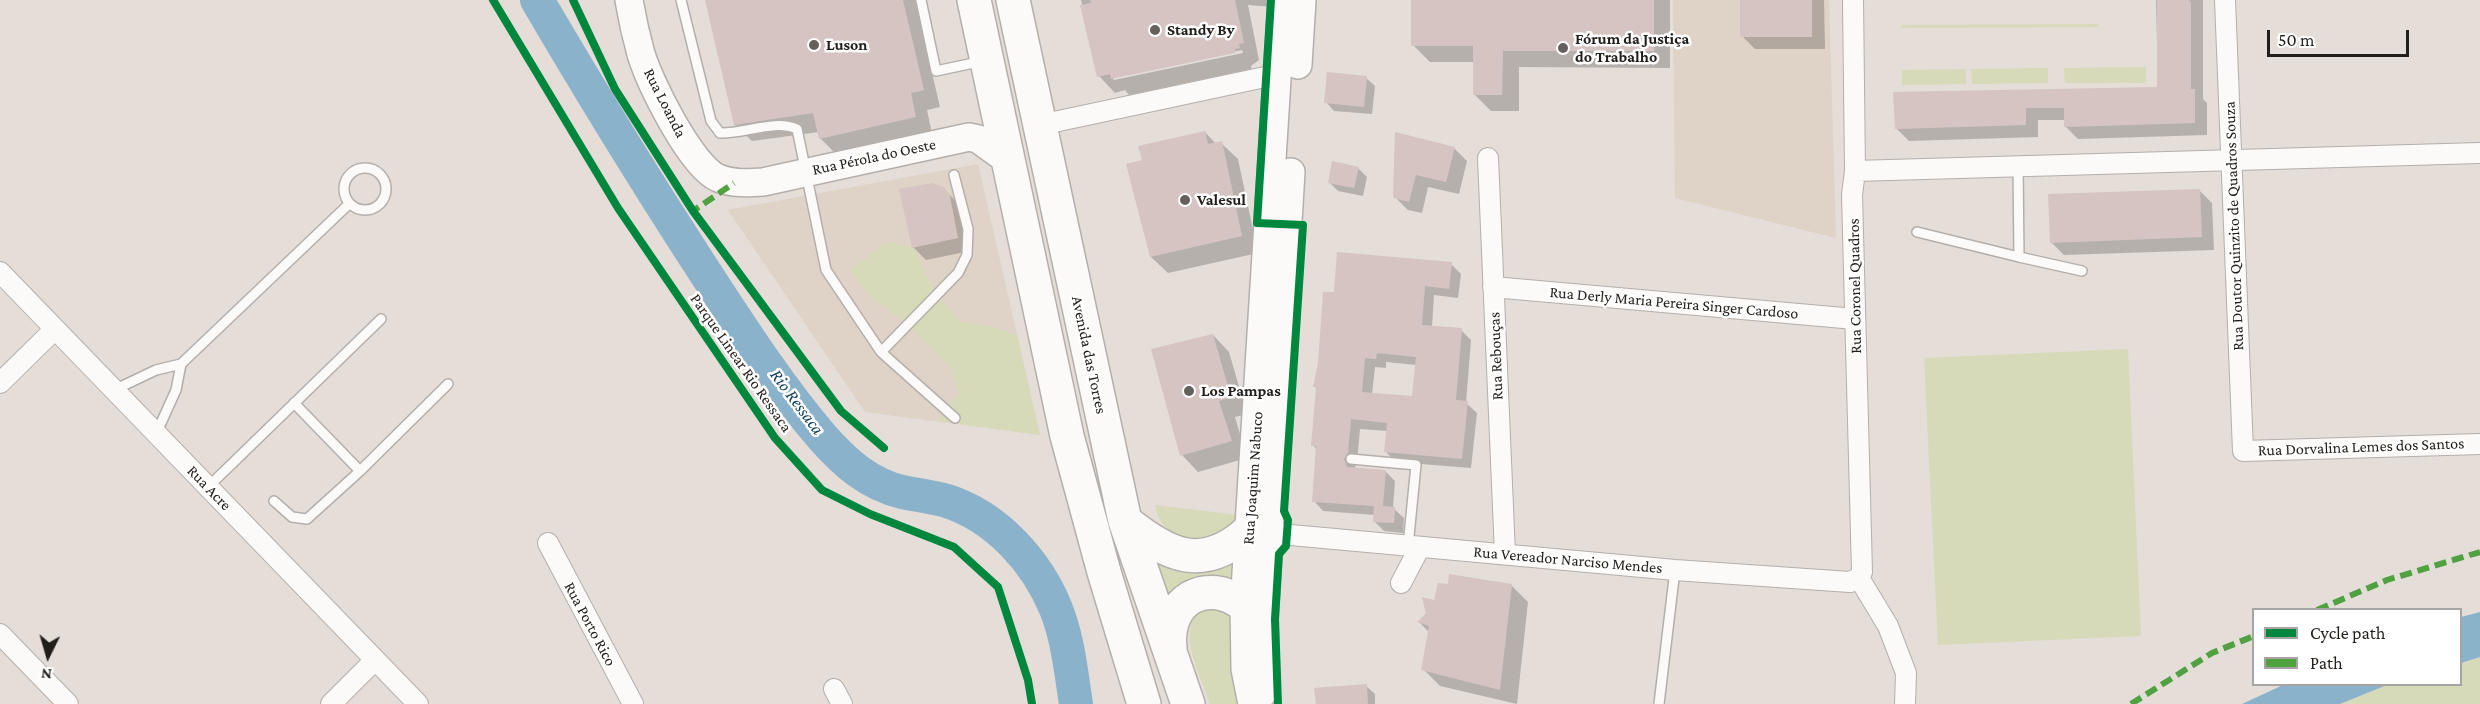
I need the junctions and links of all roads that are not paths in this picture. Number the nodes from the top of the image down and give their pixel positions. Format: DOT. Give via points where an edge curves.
graph roads {
  1 [pos="629,0"];
  2 [pos="681,0"];
  3 [pos="921,0"];
  4 [pos="974,0"];
  5 [pos="1013,0"];
  6 [pos="1282,0"];
  7 [pos="1302,0"];
  8 [pos="1853,0"];
  9 [pos="2225,0"];
  10 [pos="988,60"];
  11 [pos="1279,74"];
  12 [pos="1040,125"];
  13 [pos="2480,153"];
  14 [pos="1488,158"];
  15 [pos="1007,160"];
  16 [pos="2231,160"];
  17 [pos="2018,166"];
  18 [pos="1855,171"];
  19 [pos="806,172"];
  20 [pos="954,175"];
  21 [pos="734,183"];
  22 [pos="349,204"];
  23 [pos="1917,232"];
  24 [pos="2019,257"];
  25 [pos="2082,271"];
  26 [pos="0,272"];
  27 [pos="1493,287"];
  28 [pos="381,319"];
  29 [pos="1855,319"];
  30 [pos="55,329"];
  31 [pos="881,352"];
  32 [pos="181,364"];
  33 [pos="0,383"];
  34 [pos="448,384"];
  35 [pos="114,390"];
  36 [pos="294,403"];
  37 [pos="955,418"];
  38 [pos="156,434"];
  39 [pos="2480,444"];
  40 [pos="2242,451"];
  41 [pos="1351,459"];
  42 [pos="360,471"];
  43 [pos="208,487"];
  44 [pos="274,501"];
  45 [pos="1125,521"];
  46 [pos="1259,532"];
  47 [pos="548,543"];
  48 [pos="1414,546"];
  49 [pos="1505,554"];
  50 [pos="1675,570"];
  51 [pos="1861,575"];
  52 [pos="1401,583"];
  53 [pos="1255,606"];
  54 [pos="0,634"];
  55 [pos="1170,648"];
  56 [pos="375,660"];
  57 [pos="68,704"];
  58 [pos="331,704"];
  59 [pos="418,704"];
  60 [pos="633,704"];
  61 [pos="1144,704"];
  62 [pos="1188,704"];
  63 [pos="1252,704"];
  64 [pos="1261,704"];
  65 [pos="1659,704"];
  66 [pos="1905,704"];
  1 -- 21 [label="main road, Rua Loanda" via="638,45 650,78 684,140 703,167"];
  2 -- 19 [label="lane" via="711,121 720,133 787,124 797,129"];
  3 -- 10 [label="lane" via="936,71"];
  4 -- 10 [label="highway"];
  5 -- 12 [label="highway, Avenida das Torres"];
  6 -- 11 [label="main road, Rua Joaquim Nabuco"];
  7 -- 46 [label="main road, Rua Joaquim Nabuco"];
  8 -- 18 [label="street, Rua Coronel Quadros"];
  9 -- 16 [label="street, Rua Doutor Quinzito de Quadros Souza"];
  10 -- 15 [label="highway"];
  11 -- 12 [label="street"];
  11 -- 46 [label="main road, Rua Joaquim Nabuco"];
  12 -- 45 [label="highway, Avenida das Torres"];
  13 -- 16 [label="street"];
  14 -- 27 [label="street, Rua Rebouças"];
  15 -- 19 [label="main road, Rua Pérola do Oeste" via="969,137"];
  15 -- 61 [label="highway" via="1068,436"];
  16 -- 17 [label="street"];
  16 -- 40 [label="street, Rua Doutor Quinzito de Quadros Souza"];
  17 -- 18 [label="street"];
  17 -- 24 [label="lane"];
  18 -- 29 [label="street, Rua Coronel Quadros"];
  19 -- 21 [label="main road, Rua Pérola do Oeste" via="763,182"];
  19 -- 31 [label="lane" via="826,270"];
  20 -- 31 [label="lane" via="968,229 967,255 958,273"];
  22 -- 22 [label="lane" via="368,210 378,206 386,188 383,178 366,168 348,176 344,195"];
  22 -- 32 [label="lane"];
  23 -- 24 [label="lane"];
  24 -- 25 [label="lane"];
  26 -- 30 [label="street, Rua Acre"];
  27 -- 29 [label="street, Rua Derly Maria Pereira Singer Cardoso"];
  27 -- 49 [label="street, Rua Rebouças"];
  28 -- 36 [label="lane"];
  29 -- 51 [label="street, Rua Coronel Quadros"];
  30 -- 33 [label="street"];
  30 -- 35 [label="street, Rua Acre"];
  31 -- 37 [label="lane"];
  32 -- 35 [label="lane" via="156,370"];
  32 -- 38 [label="lane" via="176,390"];
  34 -- 42 [label="lane"];
  35 -- 38 [label="street, Rua Acre"];
  36 -- 42 [label="lane"];
  36 -- 43 [label="lane"];
  38 -- 43 [label="street, Rua Acre"];
  39 -- 40 [label="street, Rua Dorvalina Lemes dos Santos"];
  41 -- 48 [label="lane" via="1416,465"];
  42 -- 44 [label="lane" via="307,519 292,517"];
  43 -- 56 [label="street, Rua Acre"];
  45 -- 46 [label="highway" via="1154,545 1187,555 1222,550"];
  45 -- 55 [label="highway, Avenida das Torres"];
  46 -- 48 [label="street, Rua Vereador Narciso Mendes"];
  46 -- 53 [label="main road, Rua Joaquim Nabuco"];
  47 -- 60 [label="street, Rua Porto Rico"];
  48 -- 49 [label="street, Rua Vereador Narciso Mendes"];
  48 -- 52 [label="street"];
  49 -- 50 [label="street, Rua Vereador Narciso Mendes"];
  50 -- 51 [label="street, Rua Vereador Narciso Mendes" via="1850,582"];
  50 -- 65 [label="lane"];
  51 -- 66 [label="street" via="1888,626 1906,673"];
  53 -- 55 [label="highway" via="1219,592 1191,597 1172,619"];
  53 -- 63 [label="main road, Rua Joaquim Nabuco" via="1245,669"];
  53 -- 64 [label="main road, Rua Joaquim Nabuco"];
  54 -- 57 [label="street"];
  55 -- 62 [label="highway, Avenida das Torres"];
  56 -- 58 [label="street"];
  56 -- 59 [label="street, Rua Acre"];
}
